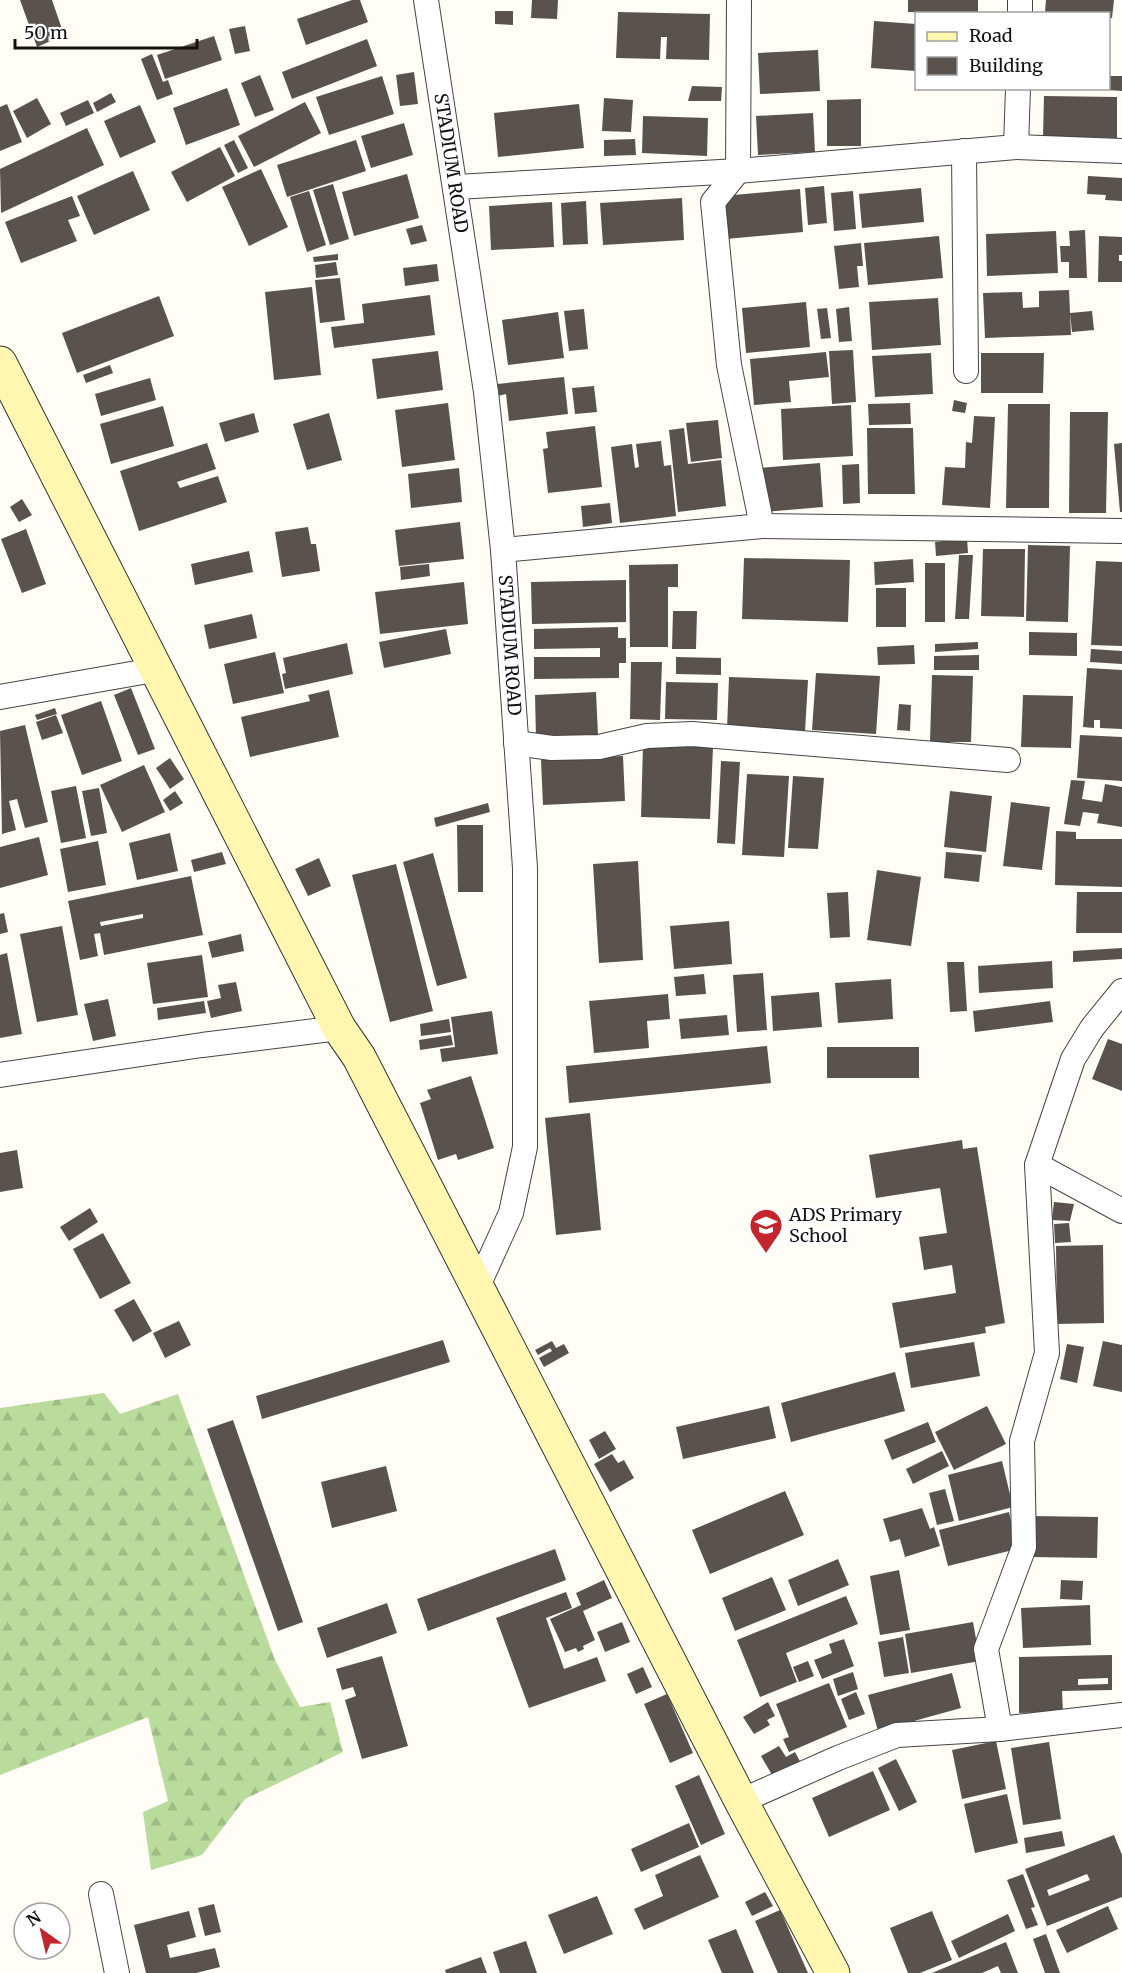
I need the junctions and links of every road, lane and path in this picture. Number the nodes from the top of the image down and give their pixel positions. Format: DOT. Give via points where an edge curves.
graph roads {
  1 [pos="426,0"];
  2 [pos="739,0"];
  3 [pos="1018,90"];
  4 [pos="1016,147"];
  5 [pos="964,151"];
  6 [pos="1122,151"];
  7 [pos="738,171"];
  8 [pos="456,188"];
  9 [pos="0,363"];
  10 [pos="966,371"];
  11 [pos="762,526"];
  12 [pos="1122,531"];
  13 [pos="503,550"];
  14 [pos="154,670"];
  15 [pos="0,697"];
  16 [pos="516,743"];
  17 [pos="1008,760"];
  18 [pos="1122,991"];
  19 [pos="339,1028"];
  20 [pos="0,1075"];
  21 [pos="1037,1165"];
  22 [pos="1122,1211"];
  23 [pos="477,1288"];
  24 [pos="1122,1715"];
  25 [pos="1000,1729"];
  26 [pos="741,1801"];
  27 [pos="100,1894"];
  28 [pos="117,1973"];
  29 [pos="833,1973"];
  1 -- 8 [label="street, STADIUM ROAD"];
  2 -- 7 [label="street"];
  3 -- 4 [label="street"];
  4 -- 5 [label="street"];
  4 -- 6 [label="street"];
  5 -- 7 [label="street"];
  5 -- 10 [label="street"];
  7 -- 8 [label="street"];
  7 -- 11 [label="street" via="713,202 729,365"];
  8 -- 13 [label="street, STADIUM ROAD" via="486,392"];
  9 -- 14 [label="main road"];
  11 -- 12 [label="street"];
  11 -- 13 [label="street"];
  13 -- 16 [label="street, STADIUM ROAD"];
  14 -- 15 [label="street"];
  14 -- 19 [label="main road"];
  16 -- 17 [label="street" via="552,748 599,747 647,736 692,734"];
  16 -- 23 [label="street, STADIUM ROAD" via="525,868 525,1147 511,1213"];
  18 -- 21 [label="street" via="1073,1059"];
  19 -- 20 [label="street"];
  19 -- 23 [label="main road" via="359,1057"];
  21 -- 22 [label="street"];
  21 -- 25 [label="street" via="1047,1353 1022,1440 1024,1547 986,1649"];
  23 -- 26 [label="main road"];
  24 -- 25 [label="street"];
  25 -- 26 [label="street" via="897,1736"];
  26 -- 29 [label="main road"];
  27 -- 28 [label="street"];
}
